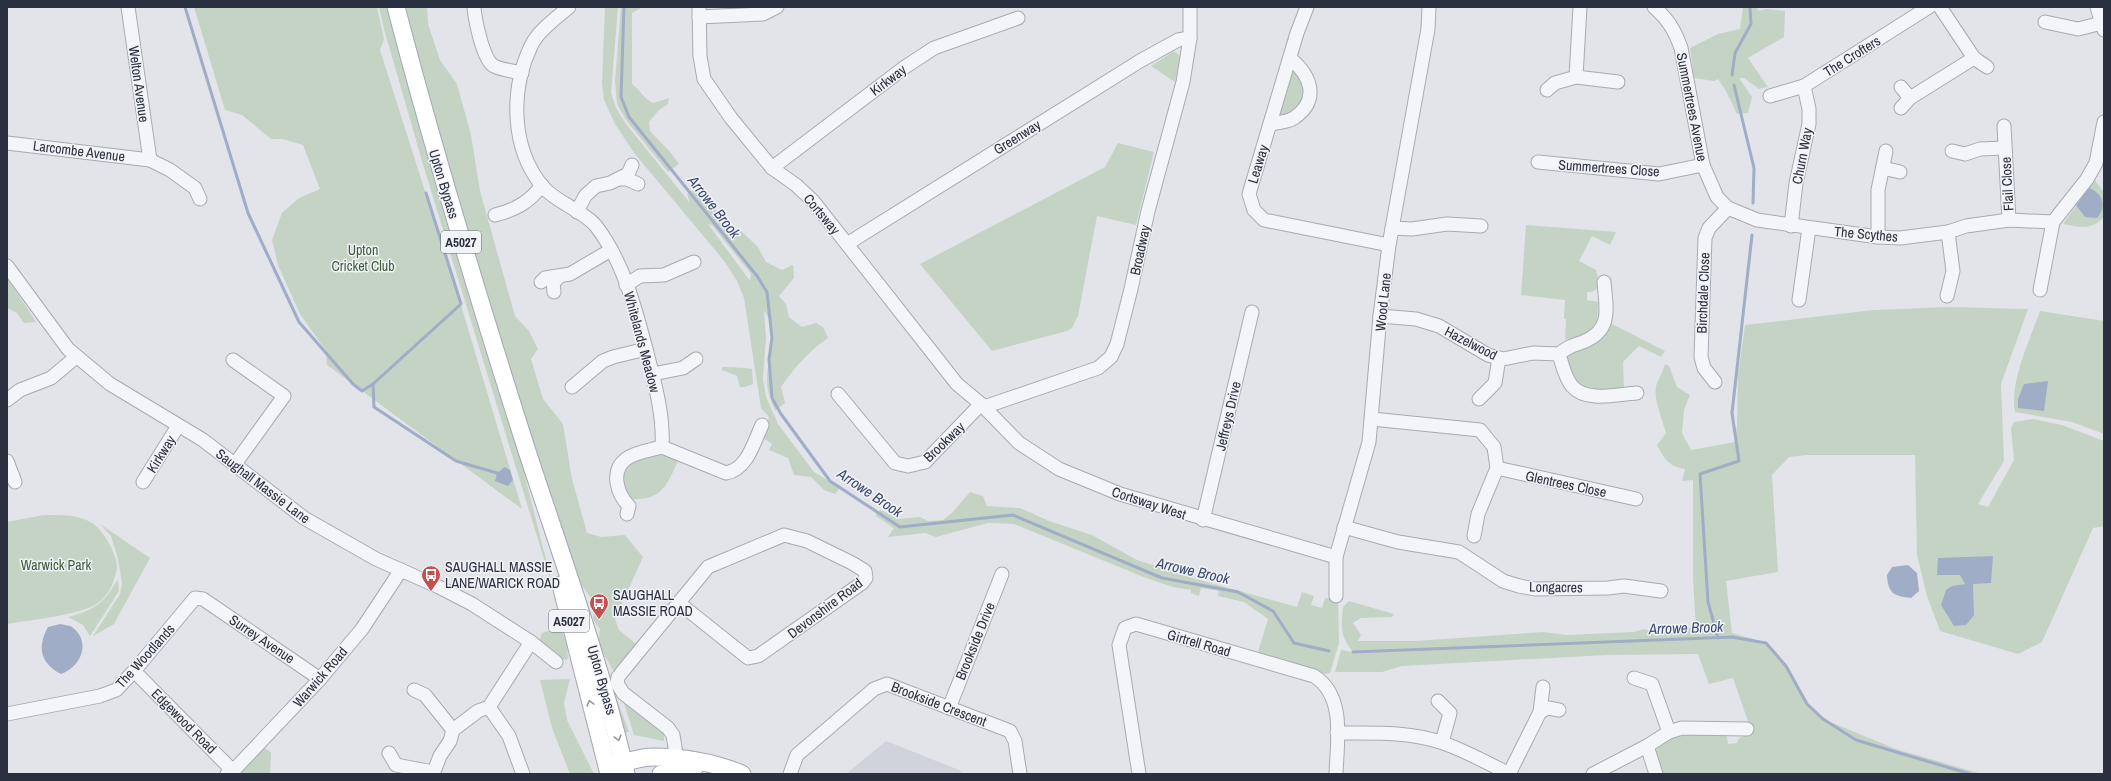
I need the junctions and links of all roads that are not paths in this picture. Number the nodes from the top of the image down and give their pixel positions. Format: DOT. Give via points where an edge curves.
graph roads {
  1 [pos="128,7"];
  2 [pos="396,7"];
  3 [pos="474,7"];
  4 [pos="569,7"];
  5 [pos="777,7"];
  6 [pos="1190,7"];
  7 [pos="1307,7"];
  8 [pos="1429,7"];
  9 [pos="1580,7"];
  10 [pos="1654,7"];
  11 [pos="1929,7"];
  12 [pos="1940,7"];
  13 [pos="2097,7"];
  14 [pos="699,12"];
  15 [pos="1018,18"];
  16 [pos="2045,22"];
  17 [pos="2103,27"];
  18 [pos="1190,38"];
  19 [pos="1974,58"];
  20 [pos="1290,59"];
  21 [pos="1987,67"];
  22 [pos="522,73"];
  23 [pos="1576,77"];
  24 [pos="1618,82"];
  25 [pos="1804,86"];
  26 [pos="1901,87"];
  27 [pos="1547,90"];
  28 [pos="1770,96"];
  29 [pos="1910,98"];
  30 [pos="1901,108"];
  31 [pos="1270,124"];
  32 [pos="2004,126"];
  33 [pos="2104,127"];
  34 [pos="7,143"];
  35 [pos="2006,148"];
  36 [pos="1886,151"];
  37 [pos="1952,151"];
  38 [pos="150,160"];
  39 [pos="1538,162"];
  40 [pos="632,165"];
  41 [pos="1703,165"];
  42 [pos="772,168"];
  43 [pos="1883,168"];
  44 [pos="1900,172"];
  45 [pos="619,179"];
  46 [pos="638,184"];
  47 [pos="542,186"];
  48 [pos="200,199"];
  49 [pos="1728,208"];
  50 [pos="577,212"];
  51 [pos="495,216"];
  52 [pos="2009,220"];
  53 [pos="2052,222"];
  54 [pos="1481,226"];
  55 [pos="1791,226"];
  56 [pos="1392,228"];
  57 [pos="1809,228"];
  58 [pos="1948,232"];
  59 [pos="1878,237"];
  60 [pos="847,244"];
  61 [pos="1389,244"];
  62 [pos="611,250"];
  63 [pos="694,262"];
  64 [pos="7,266"];
  65 [pos="558,277"];
  66 [pos="540,282"];
  67 [pos="1604,282"];
  68 [pos="626,285"];
  69 [pos="2040,290"];
  70 [pos="554,292"];
  71 [pos="1947,296"];
  72 [pos="1799,300"];
  73 [pos="1252,312"];
  74 [pos="1380,316"];
  75 [pos="646,349"];
  76 [pos="1559,354"];
  77 [pos="76,357"];
  78 [pos="1499,358"];
  79 [pos="696,359"];
  80 [pos="233,360"];
  81 [pos="653,374"];
  82 [pos="1715,382"];
  83 [pos="572,387"];
  84 [pos="1637,393"];
  85 [pos="838,394"];
  86 [pos="1479,398"];
  87 [pos="7,400"];
  88 [pos="982,406"];
  89 [pos="1372,419"];
  90 [pos="762,425"];
  91 [pos="178,426"];
  92 [pos="662,447"];
  93 [pos="7,461"];
  94 [pos="235,464"];
  95 [pos="1497,468"];
  96 [pos="15,482"];
  97 [pos="143,482"];
  98 [pos="1636,499"];
  99 [pos="627,514"];
  100 [pos="1203,520"];
  101 [pos="1344,527"];
  102 [pos="1474,536"];
  103 [pos="1336,557"];
  104 [pos="402,570"];
  105 [pos="1002,574"];
  106 [pos="1660,591"];
  107 [pos="1336,596"];
  108 [pos="203,599"];
  109 [pos="679,603"];
  110 [pos="531,642"];
  111 [pos="556,662"];
  112 [pos="134,671"];
  113 [pos="1634,678"];
  114 [pos="320,679"];
  115 [pos="1543,687"];
  116 [pos="414,690"];
  117 [pos="1438,701"];
  118 [pos="489,706"];
  119 [pos="949,708"];
  120 [pos="1559,710"];
  121 [pos="1540,712"];
  122 [pos="7,714"];
  123 [pos="1747,729"];
  124 [pos="453,730"];
  125 [pos="1669,732"];
  126 [pos="1337,733"];
  127 [pos="1442,742"];
  128 [pos="1647,746"];
  129 [pos="390,753"];
  130 [pos="676,760"];
  131 [pos="709,764"];
  132 [pos="618,771"];
  133 [pos="230,773"];
  134 [pos="432,773"];
  135 [pos="523,774"];
  136 [pos="661,774"];
  137 [pos="742,774"];
  138 [pos="790,774"];
  139 [pos="1020,774"];
  140 [pos="1140,774"];
  141 [pos="1336,774"];
  142 [pos="1509,774"];
  143 [pos="1593,774"];
  144 [pos="1656,774"];
  1 -- 38 [label="street, Welton Avenue"];
  2 -- 132 [label="main road, Upton Bypass / A5027" via="430,136 535,474 580,667"];
  3 -- 22 [label="street" via="488,60 494,66"];
  4 -- 22 [label="street, Whitelands Meadow" via="551,22 531,45"];
  5 -- 14 [label="street" via="763,14"];
  6 -- 18 [label="street, Broadway"];
  7 -- 20 [label="street, Leaway"];
  8 -- 56 [label="street, Wood Lane" via="1428,29"];
  9 -- 23 [label="street"];
  10 -- 41 [label="street, Summertrees Avenue" via="1666,17 1681,48"];
  11 -- 25 [label="street, The Crofters"];
  12 -- 19 [label="street"];
  13 -- 17 [label="street"];
  14 -- 42 [label="street, Cortsway" via="700,56 704,79 731,118"];
  15 -- 42 [label="street, Kirkway" via="934,48"];
  16 -- 17 [label="street" via="2078,29"];
  18 -- 60 [label="street, Greenway" via="1178,40 1140,60"];
  18 -- 88 [label="street, Broadway" via="1183,82 1148,211 1119,337 1111,357 1098,368"];
  19 -- 21 [label="street"];
  19 -- 29 [label="street"];
  20 -- 31 [label="street, Leaway"];
  20 -- 31 [label="street" via="1309,79 1309,95 1306,104 1293,119"];
  22 -- 47 [label="street, Whitelands Meadow" via="515,113 522,150"];
  23 -- 24 [label="street"];
  23 -- 27 [label="street" via="1555,83"];
  25 -- 28 [label="street, The Crofters"];
  25 -- 55 [label="street, Churn Way" via="1809,108 1809,124 1796,183"];
  26 -- 29 [label="street"];
  29 -- 30 [label="street"];
  31 -- 61 [label="street, Leaway" via="1249,194 1254,210 1264,220"];
  32 -- 35 [label="street, Flail Close"];
  33 -- 53 [label="street" via="2096,163"];
  34 -- 38 [label="street, Larcombe Avenue"];
  35 -- 37 [label="street, Flail Close" via="1965,154"];
  35 -- 52 [label="street, Flail Close"];
  36 -- 43 [label="street"];
  38 -- 48 [label="street, Larcombe Avenue" via="170,170 195,188"];
  39 -- 41 [label="street, Summertrees Close" via="1659,174"];
  40 -- 45 [label="street" via="628,174"];
  41 -- 49 [label="street, Summertrees Avenue" via="1717,197"];
  42 -- 60 [label="street, Cortsway" via="814,201"];
  43 -- 44 [label="street"];
  43 -- 59 [label="street" via="1878,190"];
  45 -- 46 [label="street" via="627,179"];
  45 -- 50 [label="street" via="610,184 596,186 585,196"];
  47 -- 50 [label="street, Whitelands Meadow"];
  47 -- 51 [label="street" via="533,197 517,208"];
  49 -- 55 [label="street, The Scythes" via="1753,219"];
  49 -- 82 [label="street, Birchdale Close" via="1709,228 1705,238 1701,357 1704,368"];
  50 -- 62 [label="street, Whitelands Meadow" via="595,225"];
  52 -- 53 [label="street, The Scythes"];
  52 -- 58 [label="street, The Scythes" via="1966,226"];
  53 -- 69 [label="street"];
  54 -- 56 [label="street" via="1447,224"];
  55 -- 57 [label="street, The Scythes"];
  56 -- 61 [label="street, Wood Lane"];
  57 -- 59 [label="street, The Scythes"];
  57 -- 72 [label="street"];
  58 -- 59 [label="street, The Scythes" via="1900,238"];
  58 -- 71 [label="street" via="1953,271"];
  60 -- 88 [label="street, Cortsway" via="957,384"];
  61 -- 74 [label="street, Wood Lane"];
  62 -- 65 [label="street" via="570,274"];
  62 -- 68 [label="street, Whitelands Meadow"];
  63 -- 68 [label="street" via="664,275 640,276"];
  64 -- 77 [label="street, Saughall Massie Lane" via="42,316"];
  65 -- 66 [label="street" via="545,278"];
  65 -- 70 [label="street" via="553,283"];
  67 -- 76 [label="street" via="1606,318 1603,326 1595,336 1569,346"];
  68 -- 75 [label="street, Whitelands Meadow" via="635,306"];
  73 -- 100 [label="street, Jeffreys Drive"];
  74 -- 78 [label="street, Hazelwood" via="1416,319 1439,326"];
  74 -- 89 [label="street, Wood Lane"];
  75 -- 81 [label="street, Whitelands Meadow"];
  75 -- 83 [label="street" via="603,361"];
  76 -- 78 [label="street, Hazelwood"];
  76 -- 84 [label="street" via="1571,386 1581,393 1592,396"];
  77 -- 87 [label="street" via="51,378 20,390"];
  77 -- 91 [label="street, Saughall Massie Lane" via="110,384"];
  78 -- 86 [label="street" via="1495,383"];
  79 -- 81 [label="street" via="683,368"];
  80 -- 94 [label="street" via="284,396"];
  81 -- 92 [label="street, Whitelands Meadow" via="663,432"];
  85 -- 88 [label="street, Brookway" via="895,462 908,466 925,462"];
  88 -- 100 [label="street, Cortsway West" via="1019,443 1059,469 1120,494"];
  89 -- 95 [label="street" via="1480,430 1494,447"];
  89 -- 101 [label="street, Wood Lane" via="1369,442"];
  90 -- 92 [label="street" via="745,461 732,472 726,473"];
  91 -- 94 [label="street, Saughall Massie Lane" via="203,440"];
  91 -- 97 [label="street, Kirkway"];
  92 -- 99 [label="street" via="626,459 621,466 616,482 622,499 629,506"];
  93 -- 96 [label="street"];
  94 -- 104 [label="street, Saughall Massie Lane" via="304,518"];
  95 -- 98 [label="street, Glentrees Close"];
  95 -- 102 [label="street" via="1478,514"];
  100 -- 103 [label="street, Cortsway West"];
  101 -- 103 [label="street, Wood Lane"];
  101 -- 106 [label="street, Longacres" via="1398,542 1459,552 1503,581 1519,586 1535,589 1624,586"];
  103 -- 107 [label="street, Wood Lane"];
  104 -- 110 [label="street, Saughall Massie Lane" via="472,604"];
  104 -- 114 [label="street, Warwick Road" via="362,629"];
  105 -- 119 [label="street, Brookside Drive"];
  108 -- 112 [label="street, The Woodlands" via="195,598"];
  108 -- 114 [label="street, Surrey Avenue"];
  109 -- 109 [label="street, Devonshire Road" via="748,658 758,656 866,578 864,571 852,563 807,541 784,535 708,567"];
  109 -- 130 [label="street, Devonshire Road" via="618,677 617,683 620,690 668,728 673,735"];
  110 -- 111 [label="street, Saughall Massie Lane"];
  110 -- 118 [label="street"];
  112 -- 122 [label="street, The Woodlands" via="116,690 100,696"];
  112 -- 133 [label="street, Edgewood Road"];
  113 -- 125 [label="street" via="1652,684"];
  114 -- 133 [label="street, Warwick Road"];
  115 -- 121 [label="street"];
  116 -- 124 [label="street" via="425,694"];
  117 -- 127 [label="street" via="1456,711"];
  118 -- 124 [label="street"];
  118 -- 135 [label="street" via="509,736"];
  119 -- 138 [label="street, Brookside Crescent" via="887,684 879,685 797,755"];
  119 -- 139 [label="street, Brookside Crescent" via="1010,732 1015,741"];
  120 -- 121 [label="street" via="1548,708"];
  121 -- 142 [label="street"];
  123 -- 125 [label="street" via="1682,728"];
  124 -- 134 [label="street" via="450,741"];
  125 -- 128 [label="street"];
  126 -- 127 [label="street" via="1407,735"];
  126 -- 140 [label="street, Girtrell Road" via="1333,698 1322,682 1314,676 1136,624 1125,628 1119,645"];
  126 -- 141 [label="street, Girtrell Road"];
  127 -- 142 [label="street"];
  128 -- 143 [label="street"];
  128 -- 144 [label="street"];
  129 -- 134 [label="street" via="396,765"];
  130 -- 131 [label="main road"];
  130 -- 132 [label="main road"];
  131 -- 136 [label="main road"];
  131 -- 137 [label="main road"];
}
